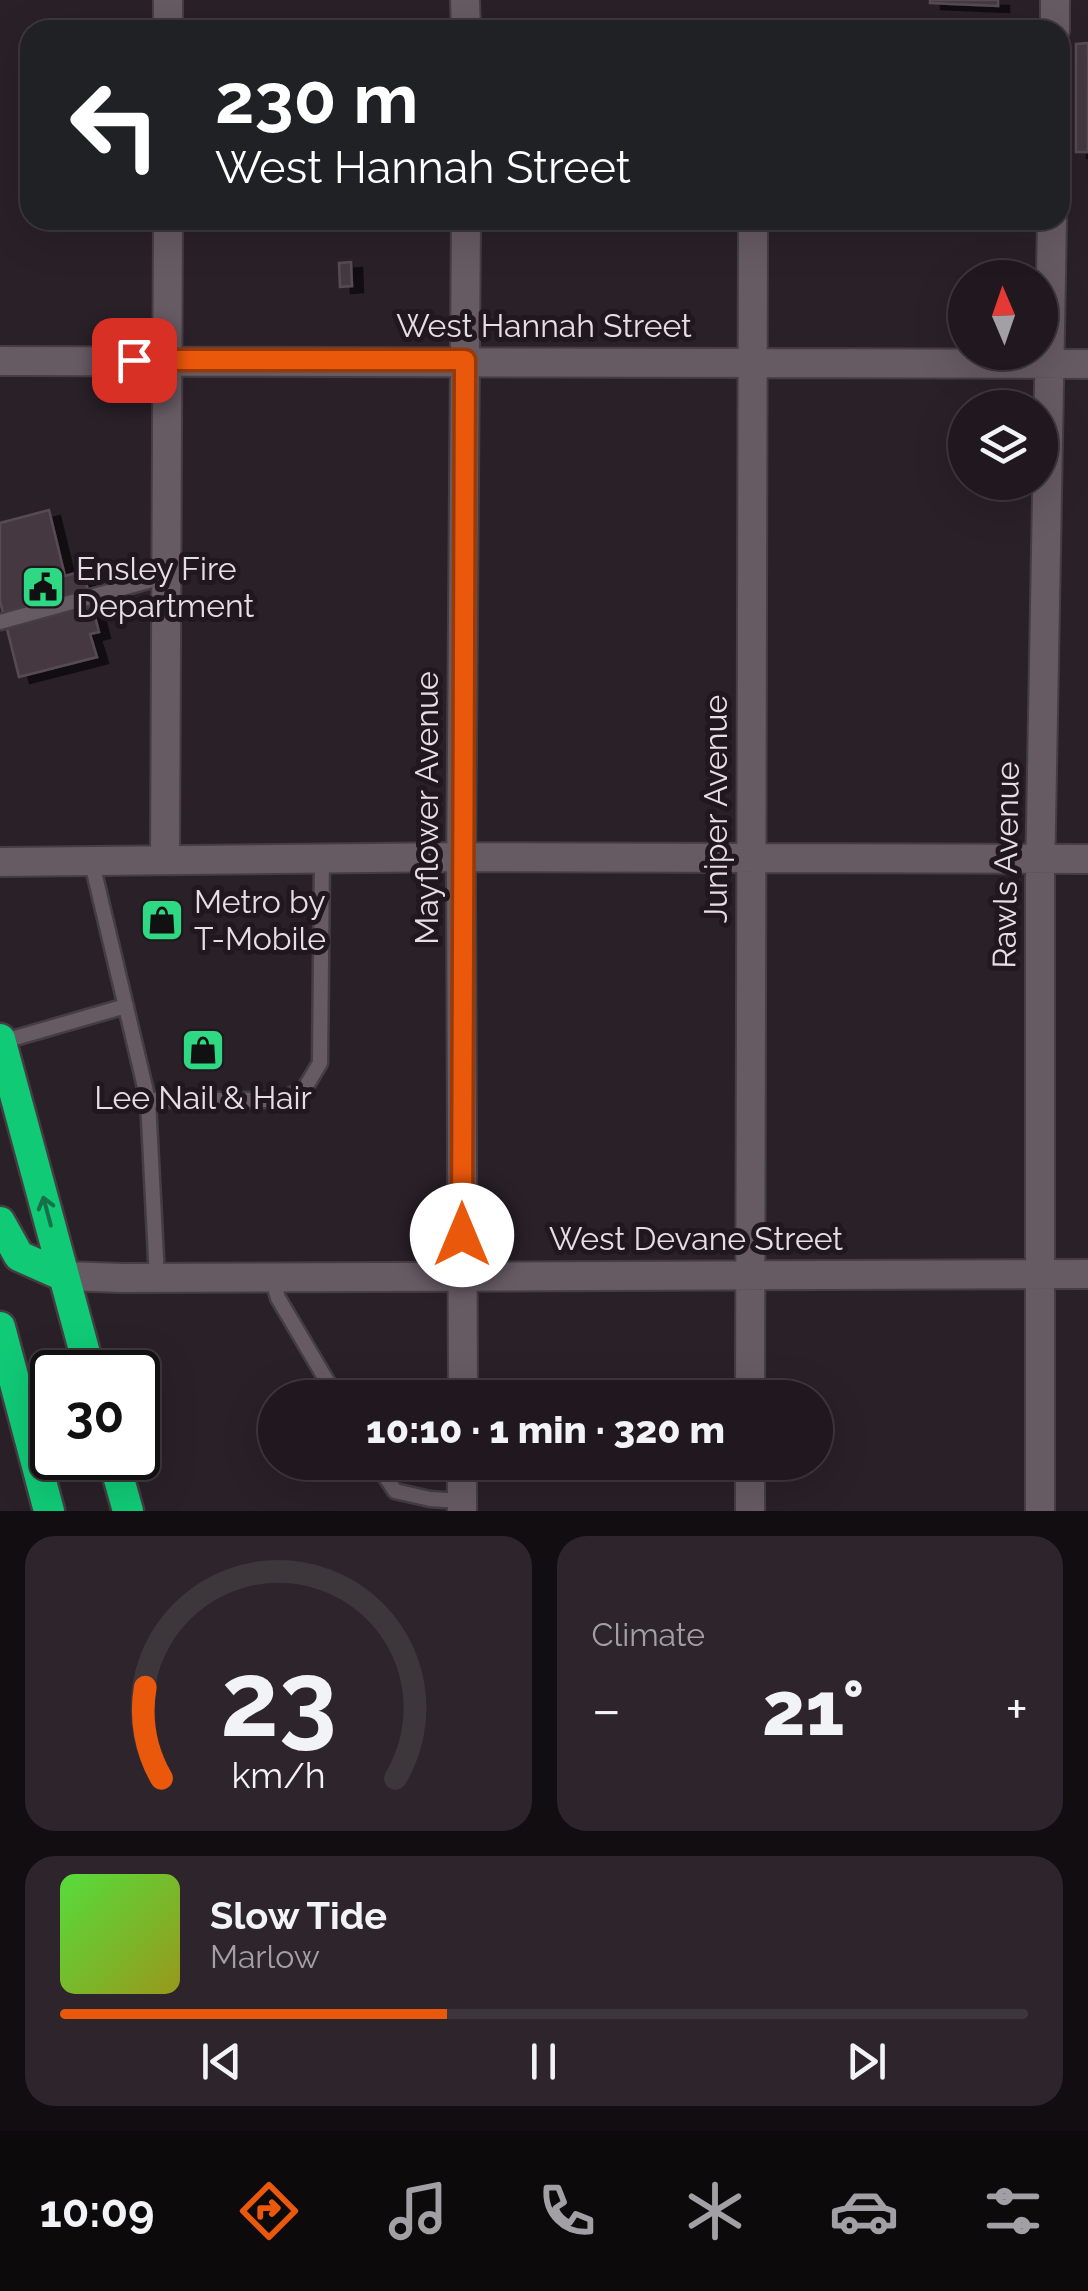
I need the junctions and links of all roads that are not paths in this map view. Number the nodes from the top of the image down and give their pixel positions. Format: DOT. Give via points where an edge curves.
graph roads {
  1 [pos="168,230"];
  2 [pos="466,230"];
  3 [pos="752,230"];
  4 [pos="1052,230"];
  5 [pos="1051,260"];
  6 [pos="0,360"];
  7 [pos="167,360"];
  8 [pos="465,360"];
  9 [pos="752,361"];
  10 [pos="948,363"];
  11 [pos="1058,364"];
  12 [pos="1088,364"];
  13 [pos="1048,370"];
  14 [pos="166,576"];
  15 [pos="0,622"];
  16 [pos="462,856"];
  17 [pos="91,858"];
  18 [pos="165,858"];
  19 [pos="322,858"];
  20 [pos="751,858"];
  21 [pos="1041,858"];
  22 [pos="1088,858"];
  23 [pos="0,862"];
  24 [pos="126,1006"];
  25 [pos="0,1040"];
  26 [pos="148,1100"];
  27 [pos="0,1222"];
  28 [pos="750,1274"];
  29 [pos="1040,1274"];
  30 [pos="1088,1274"];
  31 [pos="463,1275"];
  32 [pos="64,1276"];
  33 [pos="272,1277"];
  34 [pos="157,1278"];
  35 [pos="0,1327"];
  36 [pos="84,1350"];
  37 [pos="326,1380"];
  38 [pos="462,1380"];
  39 [pos="750,1380"];
  40 [pos="119,1480"];
  41 [pos="388,1480"];
  42 [pos="462,1480"];
  43 [pos="750,1480"];
  44 [pos="462,1506"];
  45 [pos="49,1511"];
  46 [pos="128,1511"];
  47 [pos="750,1511"];
  48 [pos="1040,1511"];
  1 -- 7 [label="street"];
  2 -- 8 [label="street, Mayflower Avenue"];
  3 -- 9 [label="street, Juniper Avenue"];
  4 -- 5 [label="street, Rawls Avenue"];
  6 -- 7 [label="street, West Hannah Street"];
  7 -- 8 [label="street, West Hannah Street"];
  7 -- 14 [label="street"];
  8 -- 9 [label="street, West Hannah Street"];
  8 -- 16 [label="street, Mayflower Avenue"];
  9 -- 10 [label="street, West Hannah Street"];
  9 -- 20 [label="street, Juniper Avenue"];
  11 -- 12 [label="street, West Hannah Street"];
  13 -- 21 [label="street, Rawls Avenue"];
  14 -- 15 [label="lane"];
  14 -- 18 [label="street"];
  16 -- 19 [label="street"];
  16 -- 20 [label="street"];
  16 -- 31 [label="street, Mayflower Avenue"];
  17 -- 18 [label="street"];
  17 -- 23 [label="street"];
  17 -- 24 [label="lane"];
  18 -- 19 [label="street"];
  19 -- 26 [label="lane" via="320,1062 305,1088 282,1100"];
  20 -- 21 [label="street"];
  20 -- 28 [label="street, Juniper Avenue"];
  21 -- 22 [label="street"];
  21 -- 29 [label="street, Rawls Avenue"];
  24 -- 25 [label="lane"];
  24 -- 26 [label="lane"];
  32 -- 25 [label="highway, one-way"];
  26 -- 34 [label="lane"];
  27 -- 32 [label="highway" via="19,1256"];
  28 -- 29 [label="street, West Devane Street"];
  28 -- 31 [label="street, West Devane Street"];
  28 -- 39 [label="street, Juniper Avenue"];
  29 -- 30 [label="street, West Devane Street"];
  29 -- 48 [label="street, Rawls Avenue"];
  31 -- 33 [label="street, West Devane Street"];
  31 -- 38 [label="street, Mayflower Avenue"];
  32 -- 34 [label="street, West Devane Street"];
  32 -- 36 [label="highway"];
  33 -- 34 [label="street, West Devane Street"];
  33 -- 37 [label="lane"];
  35 -- 45 [label="highway"];
  40 -- 46 [label="highway"];
  41 -- 44 [label="lane" via="395,1491"];
  42 -- 44 [label="street"];
  43 -- 47 [label="street"];
}
